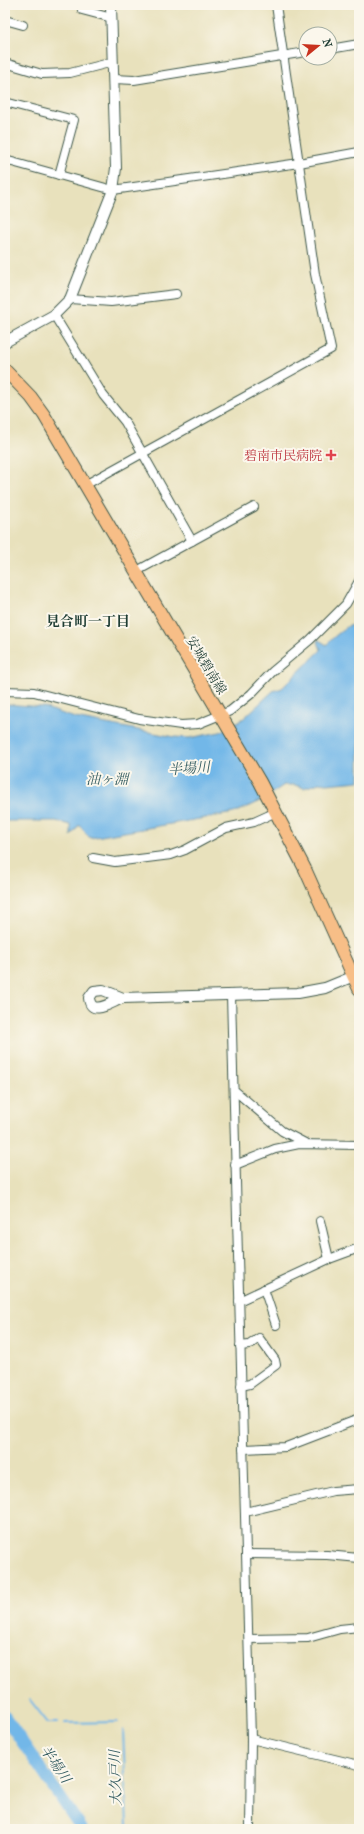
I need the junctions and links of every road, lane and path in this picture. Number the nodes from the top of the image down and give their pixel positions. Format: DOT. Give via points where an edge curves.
graph roads {
  1 [pos="111,5"];
  2 [pos="276,5"];
  3 [pos="82,10"];
  4 [pos="112,18"];
  5 [pos="5,20"];
  6 [pos="23,24"];
  7 [pos="359,44"];
  8 [pos="338,47"];
  9 [pos="298,53"];
  10 [pos="283,56"];
  11 [pos="114,62"];
  12 [pos="5,63"];
  13 [pos="114,79"];
  14 [pos="5,102"];
  15 [pos="359,152"];
  16 [pos="5,160"];
  17 [pos="299,163"];
  18 [pos="59,175"];
  19 [pos="113,190"];
  20 [pos="176,294"];
  21 [pos="70,299"];
  22 [pos="54,315"];
  23 [pos="5,342"];
  24 [pos="5,370"];
  25 [pos="142,453"];
  26 [pos="84,485"];
  27 [pos="254,507"];
  28 [pos="192,541"];
  29 [pos="135,572"];
  30 [pos="359,581"];
  31 [pos="5,691"];
  32 [pos="223,717"];
  33 [pos="276,812"];
  34 [pos="93,858"];
  35 [pos="356,976"];
  36 [pos="359,989"];
  37 [pos="231,996"];
  38 [pos="123,998"];
  39 [pos="234,1090"];
  40 [pos="308,1144"];
  41 [pos="359,1145"];
  42 [pos="235,1165"];
  43 [pos="320,1221"];
  44 [pos="359,1248"];
  45 [pos="329,1259"];
  46 [pos="264,1289"];
  47 [pos="239,1301"];
  48 [pos="276,1325"];
  49 [pos="240,1346"];
  50 [pos="241,1386"];
  51 [pos="359,1419"];
  52 [pos="243,1449"];
  53 [pos="359,1488"];
  54 [pos="245,1512"];
  55 [pos="246,1554"];
  56 [pos="359,1558"];
  57 [pos="359,1627"];
  58 [pos="249,1639"];
  59 [pos="251,1739"];
  60 [pos="359,1765"];
  61 [pos="250,1829"];
  1 -- 4 [label="street"];
  2 -- 10 [label="street"];
  3 -- 4 [label="street"];
  4 -- 11 [label="street"];
  5 -- 6 [label="street"];
  7 -- 8 [label="street"];
  9 -- 10 [label="street"];
  10 -- 13 [label="street" via="134,80"];
  10 -- 17 [label="street"];
  11 -- 12 [label="street" via="70,73 42,74"];
  11 -- 13 [label="street"];
  13 -- 19 [label="street" via="116,168"];
  14 -- 18 [label="street" via="74,120"];
  15 -- 17 [label="street"];
  16 -- 18 [label="street"];
  17 -- 19 [label="street"];
  17 -- 25 [label="street" via="315,274 331,350"];
  18 -- 19 [label="street"];
  19 -- 21 [label="street"];
  20 -- 21 [label="street" via="111,302"];
  21 -- 22 [label="street"];
  22 -- 23 [label="street"];
  22 -- 25 [label="street" via="103,395 125,422"];
  24 -- 26 [label="main road, 安城碧南線" via="31,397"];
  25 -- 26 [label="street"];
  25 -- 28 [label="street"];
  26 -- 29 [label="main road, 安城碧南線"];
  27 -- 28 [label="street"];
  28 -- 29 [label="street"];
  29 -- 32 [label="main road, 安城碧南線"];
  30 -- 32 [label="street" via="346,604 310,640 272,671 252,694"];
  31 -- 32 [label="street" via="34,692 139,719 180,725 198,724"];
  32 -- 33 [label="main road, 安城碧南線"];
  33 -- 34 [label="street" via="254,822 226,828 185,850 171,854 115,862"];
  33 -- 35 [label="main road, 安城碧南線"];
  35 -- 36 [label="main road, 安城碧南線"];
  35 -- 37 [label="street" via="325,988 304,992"];
  37 -- 38 [label="street"];
  37 -- 39 [label="street"];
  39 -- 40 [label="street" via="282,1131"];
  39 -- 42 [label="street"];
  40 -- 41 [label="street"];
  40 -- 42 [label="street" via="282,1147"];
  42 -- 47 [label="street"];
  43 -- 45 [label="street"];
  44 -- 45 [label="street"];
  45 -- 46 [label="street"];
  46 -- 47 [label="street"];
  46 -- 48 [label="street"];
  47 -- 49 [label="street"];
  49 -- 50 [label="street"];
  49 -- 50 [label="street" via="249,1345 259,1338 276,1360 276,1365 250,1384"];
  50 -- 52 [label="street"];
  51 -- 52 [label="street" via="286,1447"];
  52 -- 54 [label="street"];
  53 -- 54 [label="street" via="333,1491"];
  54 -- 55 [label="street"];
  55 -- 56 [label="street" via="327,1554"];
  55 -- 58 [label="street"];
  57 -- 58 [label="street" via="340,1629 308,1638"];
  58 -- 59 [label="street"];
  59 -- 60 [label="street"];
  59 -- 61 [label="street"];
}
